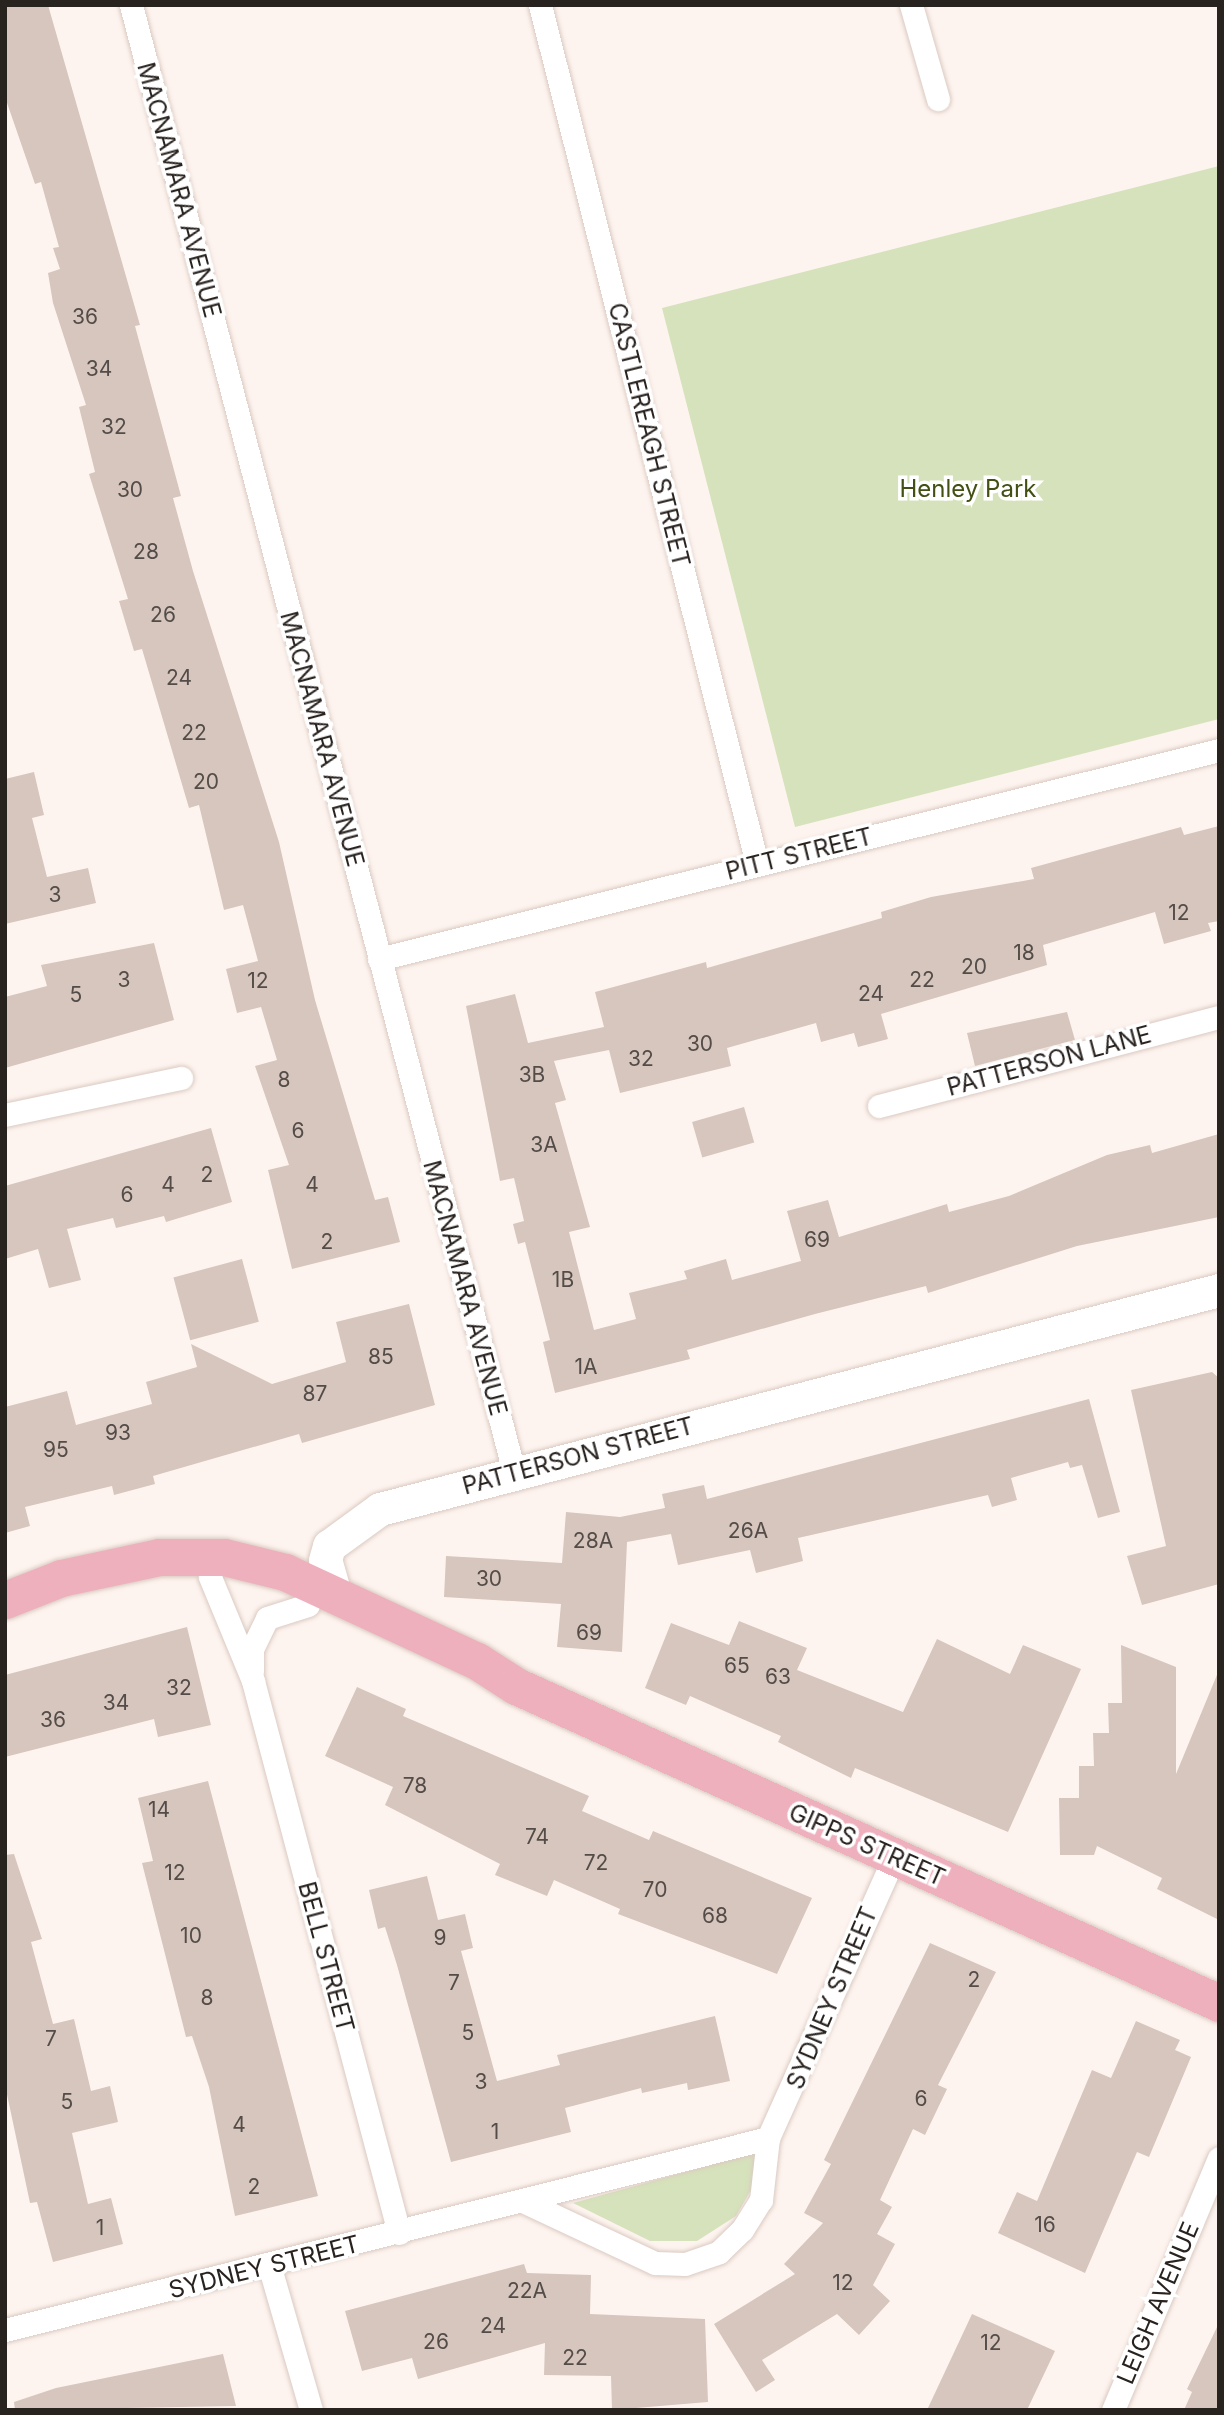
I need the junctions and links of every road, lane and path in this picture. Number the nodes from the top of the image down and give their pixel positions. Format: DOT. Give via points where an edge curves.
graph roads {
  1 [pos="131,5"];
  2 [pos="540,5"];
  3 [pos="911,5"];
  4 [pos="938,99"];
  5 [pos="1219,750"];
  6 [pos="757,864"];
  7 [pos="379,959"];
  8 [pos="1219,1017"];
  9 [pos="181,1078"];
  10 [pos="879,1106"];
  11 [pos="5,1115"];
  12 [pos="1219,1290"];
  13 [pos="514,1472"];
  14 [pos="210,1577"];
  15 [pos="322,1599"];
  16 [pos="5,1600"];
  17 [pos="5,1606"];
  18 [pos="253,1681"];
  19 [pos="894,1857"];
  20 [pos="1219,2003"];
  21 [pos="768,2138"];
  22 [pos="1219,2158"];
  23 [pos="523,2202"];
  24 [pos="399,2233"];
  25 [pos="270,2268"];
  26 [pos="5,2330"];
  27 [pos="311,2410"];
  28 [pos="1113,2410"];
  1 -- 7 [label="street, MACNAMARA AVENUE"];
  2 -- 6 [label="street, CASTLEREAGH STREET"];
  3 -- 4 [label="street"];
  5 -- 6 [label="street, PITT STREET"];
  6 -- 7 [label="street, PITT STREET"];
  7 -- 13 [label="street, MACNAMARA AVENUE"];
  8 -- 10 [label="street, PATTERSON LANE"];
  9 -- 11 [label="street"];
  12 -- 13 [label="street, PATTERSON STREET"];
  13 -- 15 [label="street, PATTERSON STREET" via="380,1509 340,1533 325,1560"];
  14 -- 15 [label="main road"];
  14 -- 17 [label="main road" via="135,1581"];
  14 -- 18 [label="street, BELL STREET"];
  15 -- 16 [label="main road" via="252,1562 191,1555 122,1563"];
  15 -- 18 [label="street, BELL STREET" via="267,1618 252,1649"];
  15 -- 19 [label="main road, GIPPS STREET" via="474,1676 516,1686"];
  18 -- 24 [label="street, BELL STREET"];
  19 -- 20 [label="main road, GIPPS STREET"];
  19 -- 21 [label="street, SYDNEY STREET"];
  21 -- 23 [label="street, SYDNEY STREET"];
  21 -- 23 [label="street, SYDNEY STREET" via="761,2200 742,2230 719,2252 685,2264 655,2263"];
  22 -- 28 [label="street, LEIGH AVENUE"];
  23 -- 24 [label="street, SYDNEY STREET"];
  24 -- 25 [label="street, SYDNEY STREET"];
  25 -- 26 [label="street, SYDNEY STREET"];
  25 -- 27 [label="street"];
}
